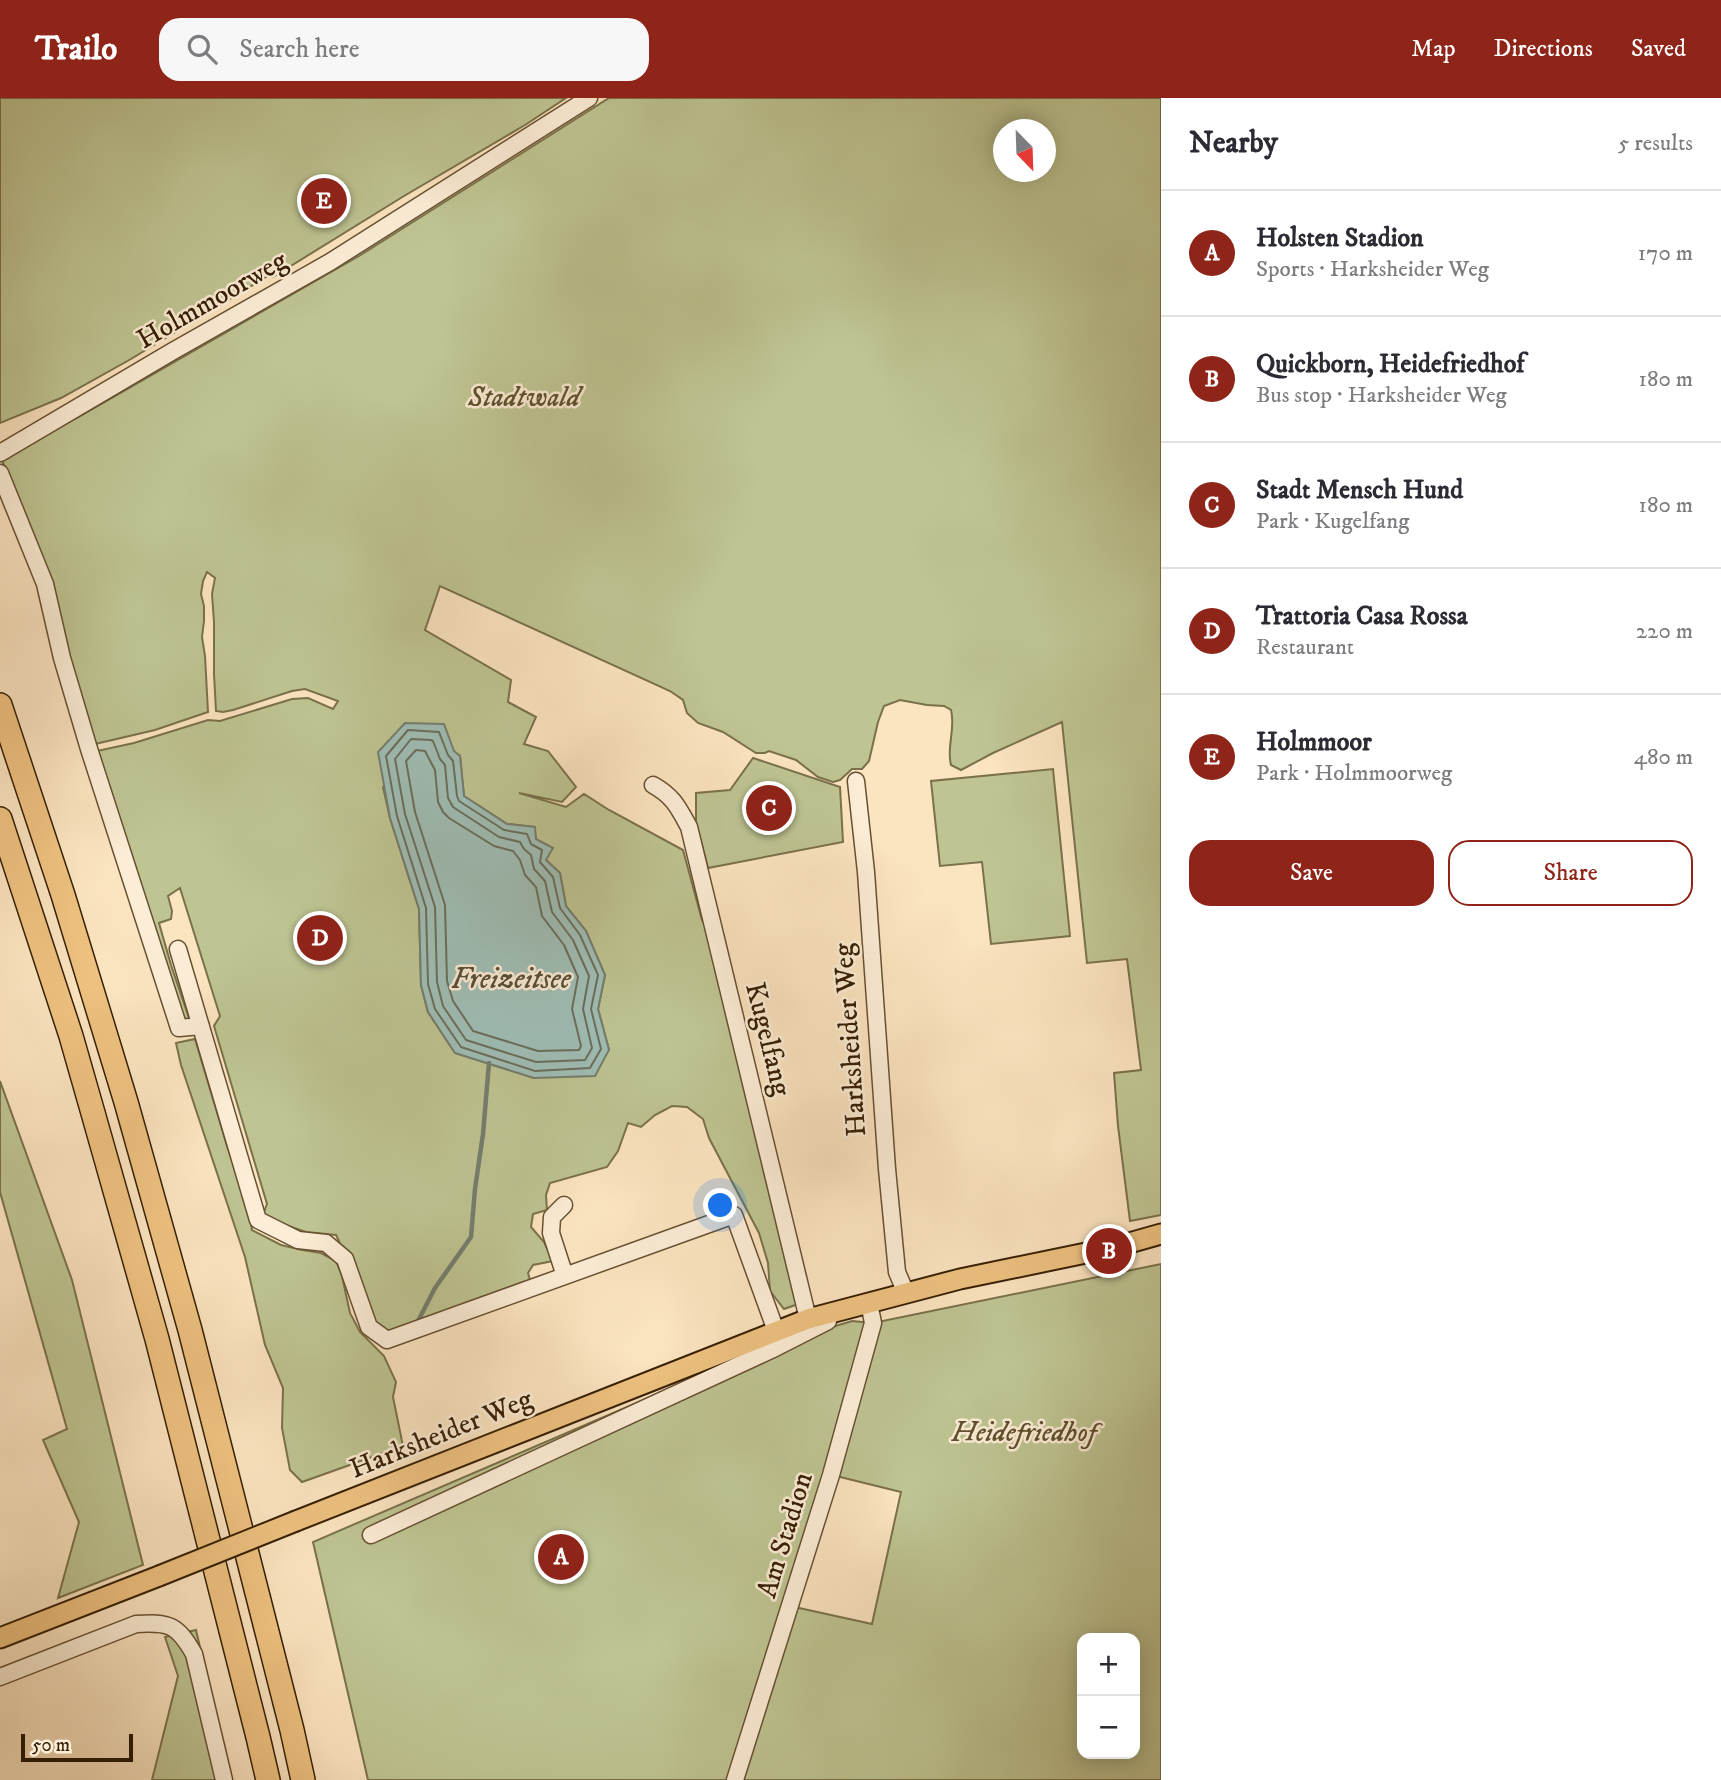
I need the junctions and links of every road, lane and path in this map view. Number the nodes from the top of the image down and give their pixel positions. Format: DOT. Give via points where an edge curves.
graph roads {
  1 [pos="589,98"];
  2 [pos="0,453"];
  3 [pos="0,473"];
  4 [pos="0,705"];
  5 [pos="856,781"];
  6 [pos="653,785"];
  7 [pos="0,819"];
  8 [pos="178,949"];
  9 [pos="201,1026"];
  10 [pos="564,1205"];
  11 [pos="1161,1234"];
  12 [pos="565,1276"];
  13 [pos="906,1293"];
  14 [pos="864,1304"];
  15 [pos="808,1319"];
  16 [pos="776,1331"];
  17 [pos="371,1535"];
  18 [pos="0,1638"];
  19 [pos="0,1676"];
  20 [pos="224,1780"];
  21 [pos="268,1780"];
  22 [pos="303,1780"];
  23 [pos="735,1780"];
  1 -- 2 [label="street, Holmmoorweg" via="330,262"];
  3 -- 9 [label="street" via="45,584 62,658 179,1028"];
  4 -- 22 [label="highway" via="63,895 190,1330"];
  5 -- 13 [label="street, Harksheider Weg" via="888,1182 897,1272"];
  6 -- 15 [label="street, Kugelfang" via="678,805 690,827"];
  7 -- 21 [label="highway" via="71,1036 153,1325"];
  8 -- 9 [label="street"];
  9 -- 12 [label="street" via="258,1220 298,1240 326,1243 345,1259 369,1327 387,1340"];
  10 -- 12 [label="street" via="552,1217 551,1233"];
  11 -- 13 [label="main road, Harksheider Weg"];
  12 -- 16 [label="street" via="734,1215"];
  13 -- 14 [label="main road, Harksheider Weg"];
  14 -- 15 [label="main road, Harksheider Weg"];
  14 -- 17 [label="street"];
  14 -- 23 [label="street, Am Stadion" via="873,1323 831,1475"];
  15 -- 16 [label="main road, Harksheider Weg"];
  16 -- 18 [label="main road, Harksheider Weg, bridge"];
  19 -- 20 [label="street" via="136,1624 173,1627 194,1654"];
}
